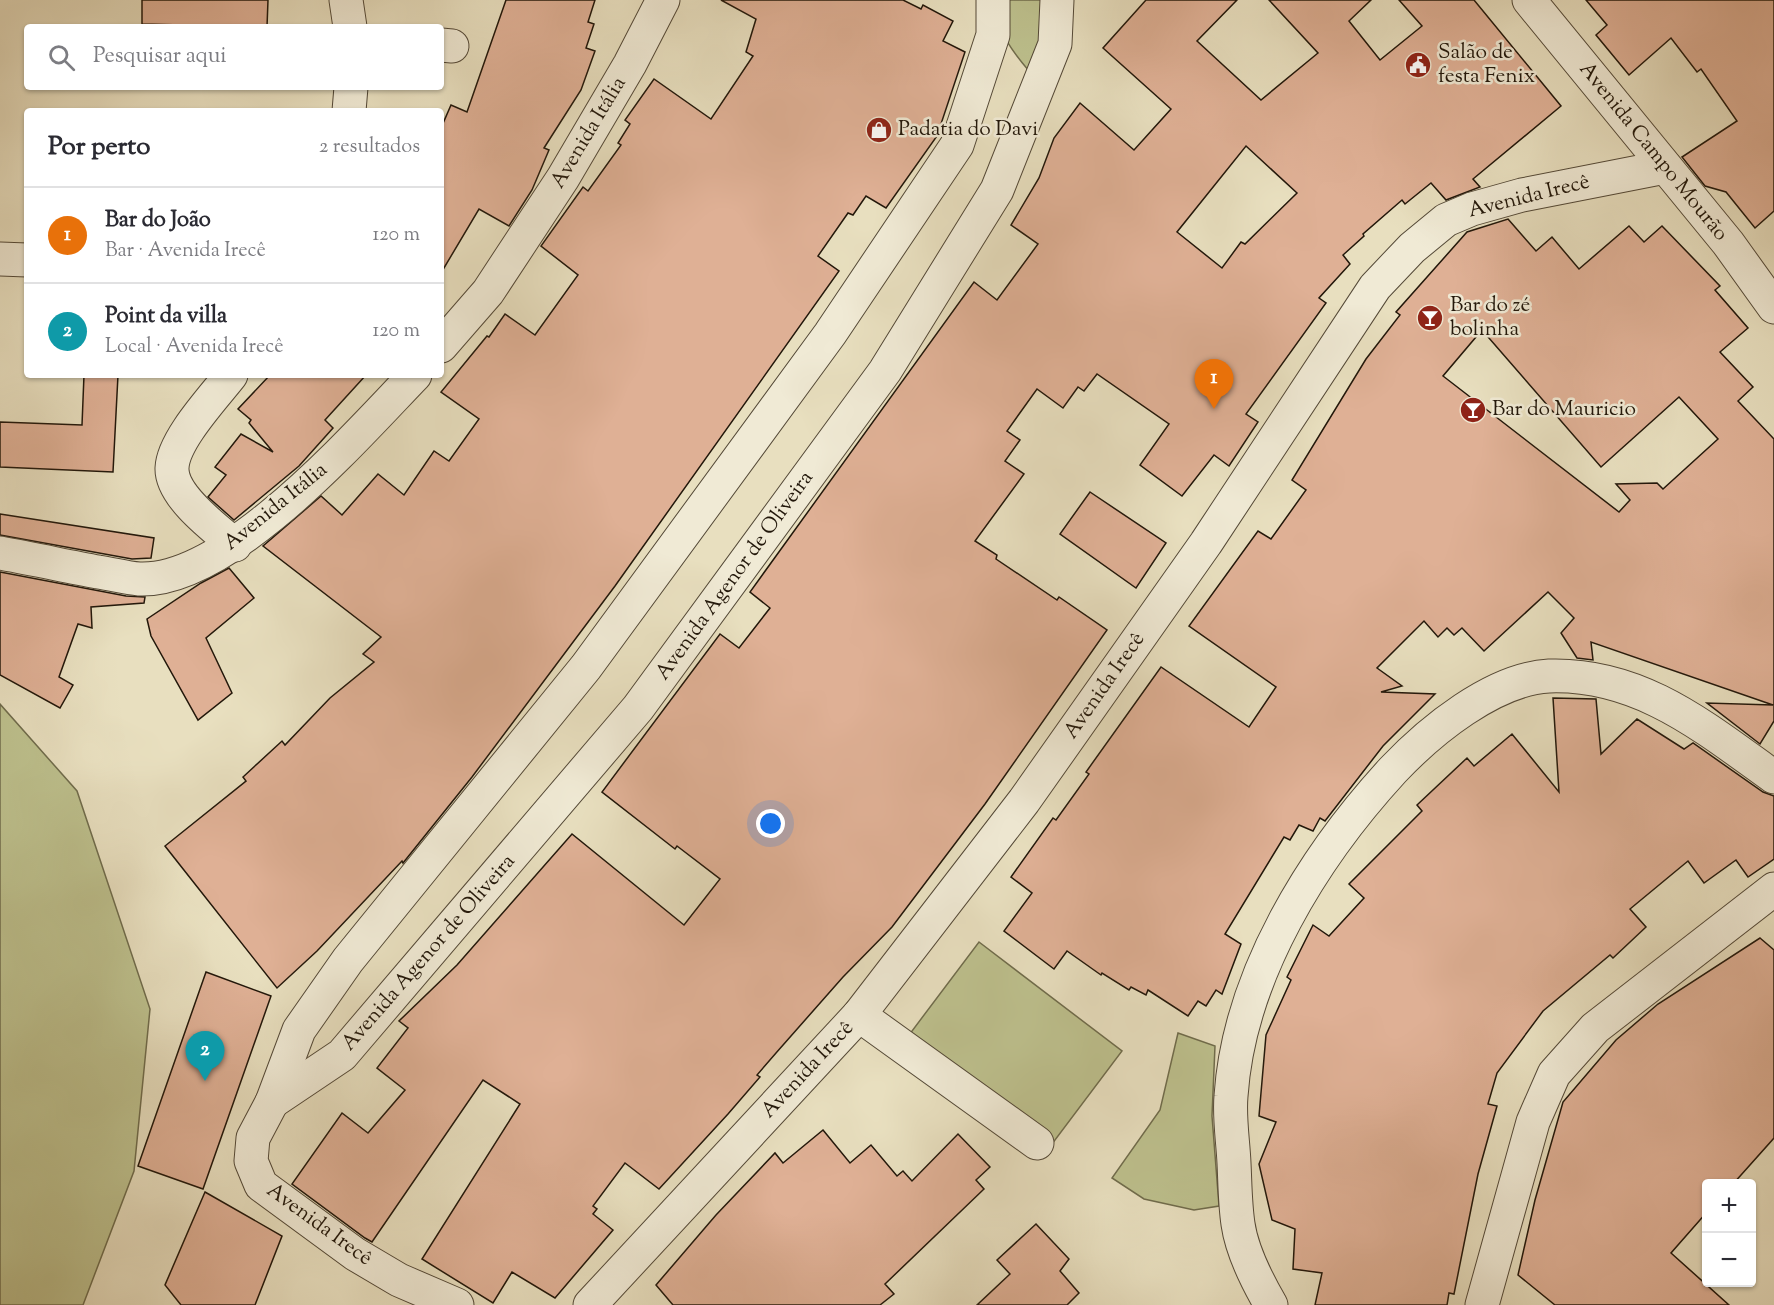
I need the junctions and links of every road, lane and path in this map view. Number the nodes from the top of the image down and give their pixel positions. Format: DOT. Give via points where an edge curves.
graph roads {
  1 [pos="346,0"];
  2 [pos="663,0"];
  3 [pos="993,0"];
  4 [pos="1057,0"];
  5 [pos="1529,0"];
  6 [pos="350,24"];
  7 [pos="351,90"];
  8 [pos="349,108"];
  9 [pos="1665,167"];
  10 [pos="0,259"];
  11 [pos="24,260"];
  12 [pos="1774,307"];
  13 [pos="444,343"];
  14 [pos="229,378"];
  15 [pos="412,378"];
  16 [pos="235,545"];
  17 [pos="0,553"];
  18 [pos="1774,777"];
  19 [pos="1774,889"];
  20 [pos="859,1015"];
  21 [pos="272,1102"];
  22 [pos="1037,1143"];
  23 [pos="457,1305"];
  24 [pos="590,1305"];
  25 [pos="1271,1305"];
  26 [pos="1482,1305"];
  1 -- 6 [label="street"];
  2 -- 13 [label="street, Avenida Itália" via="563,178 488,292"];
  3 -- 21 [label="street" via="993,35 957,145 830,333 586,667 348,960 298,1030"];
  4 -- 21 [label="street, Avenida Agenor de Oliveira" via="1055,44 997,190 885,371 631,716 342,1055"];
  5 -- 9 [label="street, Avenida Campo Mourão"];
  7 -- 8 [label="street"];
  9 -- 12 [label="street, Avenida Campo Mourão" via="1728,243"];
  9 -- 20 [label="street, Avenida Irecê" via="1522,195 1472,209 1446,220 1412,248 1375,287 1206,543 1024,801"];
  10 -- 11 [label="street"];
  14 -- 16 [label="street" via="178,448 171,469 187,502"];
  15 -- 16 [label="street, Avenida Itália" via="327,466"];
  16 -- 17 [label="street, Avenida Itália" via="200,564 166,576 139,579"];
  18 -- 25 [label="street" via="1695,720 1635,689 1594,678 1547,676 1515,683 1473,704 1416,746 1356,810 1301,888 1256,985 1240,1033 1231,1096 1238,1226 1256,1279"];
  19 -- 26 [label="street" via="1595,1028 1554,1074 1533,1122"];
  20 -- 22 [label="street"];
  20 -- 24 [label="street, Avenida Irecê"];
  21 -- 23 [label="street, Avenida Irecê" via="253,1138 251,1161 261,1185 356,1254 399,1280"];
}
